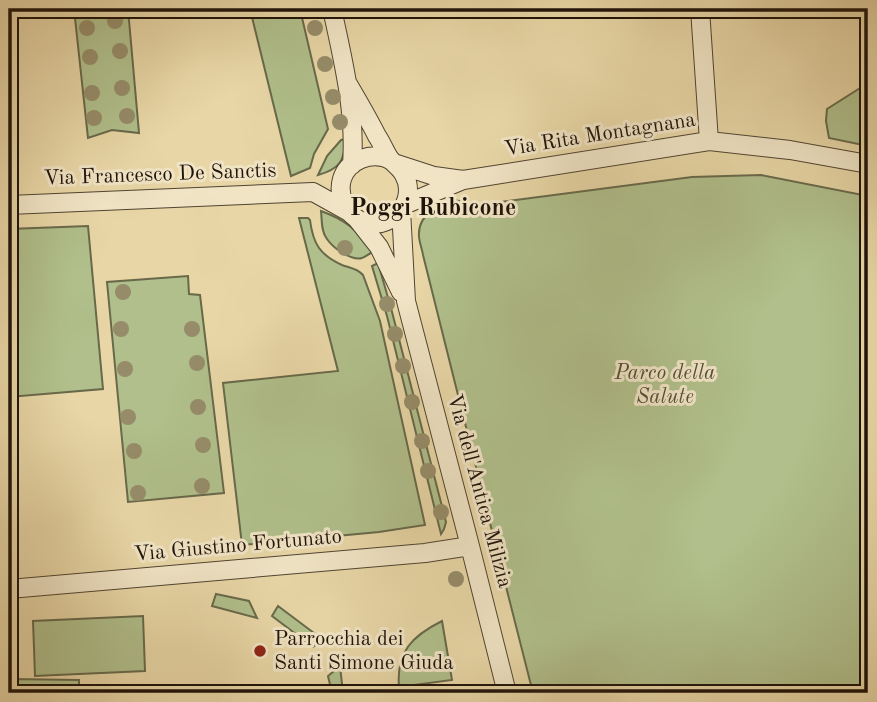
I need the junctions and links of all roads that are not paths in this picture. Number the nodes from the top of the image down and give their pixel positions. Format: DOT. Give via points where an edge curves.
graph roads {
  1 [pos="332,9"];
  2 [pos="700,9"];
  3 [pos="348,84"];
  4 [pos="709,141"];
  5 [pos="394,163"];
  6 [pos="868,164"];
  7 [pos="349,167"];
  8 [pos="463,180"];
  9 [pos="313,192"];
  10 [pos="9,205"];
  11 [pos="403,207"];
  12 [pos="353,215"];
  13 [pos="406,301"];
  14 [pos="470,546"];
  15 [pos="9,589"];
  16 [pos="507,693"];
  1 -- 3 [label="street"];
  2 -- 4 [label="street"];
  3 -- 5 [label="street"];
  3 -- 7 [label="street" via="354,145"];
  4 -- 6 [label="street, Via Rita Montagnana"];
  4 -- 8 [label="street, Via Rita Montagnana"];
  5 -- 7 [label="street" via="376,156"];
  5 -- 8 [label="street, Via Rita Montagnana"];
  5 -- 11 [label="street" via="408,183"];
  7 -- 9 [label="street"];
  7 -- 12 [label="street" via="341,191"];
  8 -- 11 [label="street, Via Rita Montagnana"];
  9 -- 10 [label="street, Via Francesco De Sanctis"];
  9 -- 12 [label="street"];
  11 -- 12 [label="street" via="379,224"];
  11 -- 13 [label="street, Via dell'Antica Milizia"];
  12 -- 13 [label="street, Via dell'Antica Milizia" via="379,247"];
  13 -- 14 [label="street, Via dell'Antica Milizia"];
  14 -- 15 [label="street, Via Giustino Fortunato"];
  14 -- 16 [label="street, Via dell'Antica Milizia"];
}
